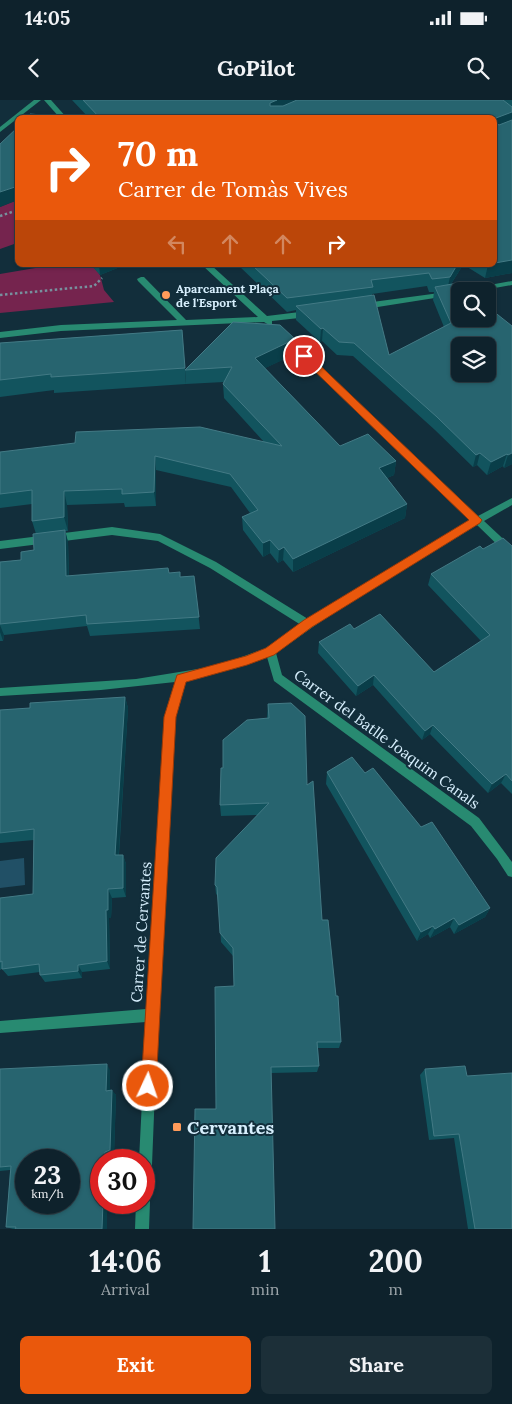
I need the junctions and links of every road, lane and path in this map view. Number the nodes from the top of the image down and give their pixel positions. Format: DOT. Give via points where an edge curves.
graph roads {
  1 [pos="38,100"];
  2 [pos="47,100"];
  3 [pos="19,115"];
  4 [pos="61,115"];
  5 [pos="15,118"];
  6 [pos="0,130"];
  7 [pos="15,211"];
  8 [pos="0,216"];
  9 [pos="208,267"];
  10 [pos="102,278"];
  11 [pos="141,279"];
  12 [pos="512,283"];
  13 [pos="496,286"];
  14 [pos="451,293"];
  15 [pos="0,295"];
  16 [pos="356,307"];
  17 [pos="318,313"];
  18 [pos="266,319"];
  19 [pos="184,323"];
  20 [pos="273,326"];
  21 [pos="280,332"];
  22 [pos="0,335"];
  23 [pos="512,501"];
  24 [pos="476,520"];
  25 [pos="0,545"];
  26 [pos="512,553"];
  27 [pos="308,624"];
  28 [pos="270,651"];
  29 [pos="181,678"];
  30 [pos="0,692"];
  31 [pos="512,872"];
  32 [pos="152,1014"];
  33 [pos="0,1027"];
  34 [pos="146,1149"];
  35 [pos="143,1214"];
  36 [pos="142,1229"];
  1 -- 3 [label="street"];
  2 -- 4 [label="street"];
  5 -- 6 [label="street"];
  7 -- 8 [label="path"];
  9 -- 18 [label="street"];
  10 -- 15 [label="path" via="94,286"];
  11 -- 19 [label="street"];
  12 -- 13 [label="street"];
  14 -- 16 [label="street"];
  17 -- 18 [label="street"];
  18 -- 19 [label="street"];
  18 -- 20 [label="street"];
  19 -- 22 [label="street" via="61,328"];
  21 -- 24 [label="street"];
  23 -- 24 [label="street"];
  24 -- 26 [label="street"];
  24 -- 27 [label="street"];
  25 -- 27 [label="street" via="112,531 160,538 213,565"];
  27 -- 28 [label="street"];
  28 -- 29 [label="street"];
  28 -- 31 [label="street, Carrer del Batlle Joaquim Canals" via="278,678 475,822"];
  29 -- 30 [label="street"];
  29 -- 32 [label="street, Carrer de Cervantes" via="170,717"];
  32 -- 33 [label="street"];
  32 -- 34 [label="street, Carrer de Cervantes"];
  35 -- 36 [label="street"];
}
